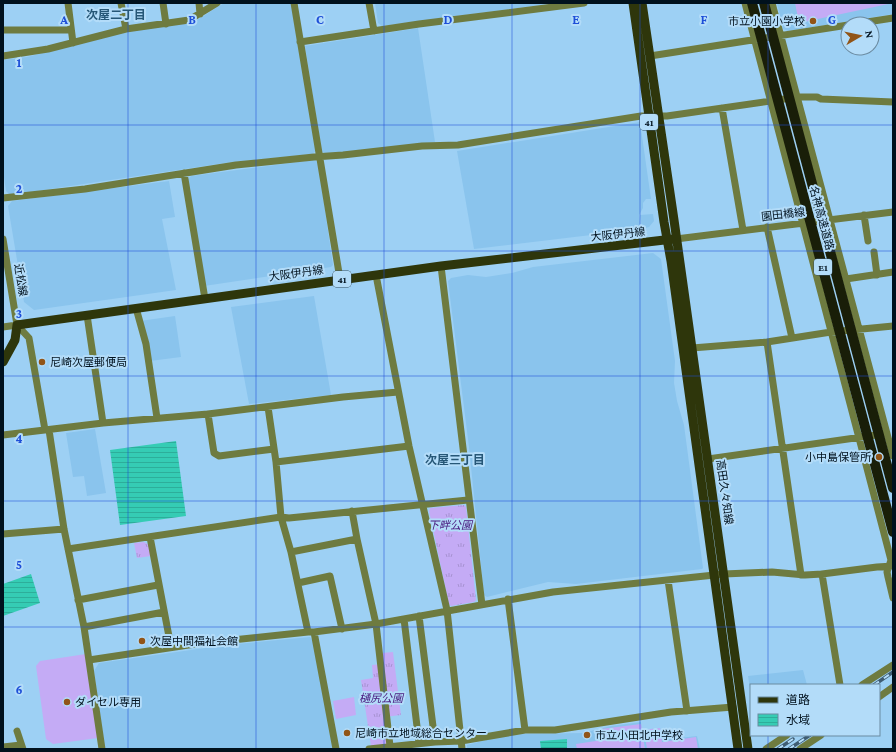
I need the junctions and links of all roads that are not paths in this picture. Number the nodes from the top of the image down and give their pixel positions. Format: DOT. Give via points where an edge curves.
graph roads {
  1 [pos="68,3"];
  2 [pos="121,3"];
  3 [pos="163,3"];
  4 [pos="199,3"];
  5 [pos="217,3"];
  6 [pos="294,3"];
  7 [pos="369,3"];
  8 [pos="584,3"];
  9 [pos="633,3"];
  10 [pos="642,3"];
  11 [pos="745,3"];
  12 [pos="752,3"];
  13 [pos="764,3"];
  14 [pos="772,3"];
  15 [pos="200,14"];
  16 [pos="893,18"];
  17 [pos="880,20"];
  18 [pos="166,24"];
  19 [pos="840,26"];
  20 [pos="126,29"];
  21 [pos="3,30"];
  22 [pos="72,30"];
  23 [pos="374,31"];
  24 [pos="781,35"];
  25 [pos="755,39"];
  26 [pos="300,42"];
  27 [pos="73,43"];
  28 [pos="3,56"];
  29 [pos="650,56"];
  30 [pos="798,97"];
  31 [pos="771,102"];
  32 [pos="893,102"];
  33 [pos="722,108"];
  34 [pos="653,116"];
  35 [pos="320,157"];
  36 [pos="184,173"];
  37 [pos="3,198"];
  38 [pos="893,212"];
  39 [pos="864,215"];
  40 [pos="830,219"];
  41 [pos="802,223"];
  42 [pos="767,227"];
  43 [pos="743,230"];
  44 [pos="3,239"];
  45 [pos="672,239"];
  46 [pos="868,241"];
  47 [pos="4,250"];
  48 [pos="874,252"];
  49 [pos="441,266"];
  50 [pos="893,272"];
  51 [pos="376,275"];
  52 [pos="877,275"];
  53 [pos="340,279"];
  54 [pos="846,279"];
  55 [pos="204,299"];
  56 [pos="136,308"];
  57 [pos="87,315"];
  58 [pos="17,325"];
  59 [pos="893,326"];
  60 [pos="3,327"];
  61 [pos="859,329"];
  62 [pos="831,332"];
  63 [pos="792,338"];
  64 [pos="767,342"];
  65 [pos="692,348"];
  66 [pos="3,362"];
  67 [pos="398,392"];
  68 [pos="268,407"];
  69 [pos="208,414"];
  70 [pos="157,418"];
  71 [pos="102,423"];
  72 [pos="47,430"];
  73 [pos="887,433"];
  74 [pos="3,435"];
  75 [pos="859,437"];
  76 [pos="891,442"];
  77 [pos="409,446"];
  78 [pos="783,448"];
  79 [pos="274,449"];
  80 [pos="893,456"];
  81 [pos="708,459"];
  82 [pos="276,462"];
  83 [pos="893,488"];
  84 [pos="468,500"];
  85 [pos="422,505"];
  86 [pos="352,511"];
  87 [pos="281,517"];
  88 [pos="64,529"];
  89 [pos="893,532"];
  90 [pos="3,534"];
  91 [pos="150,537"];
  92 [pos="357,539"];
  93 [pos="68,550"];
  94 [pos="291,552"];
  95 [pos="891,567"];
  96 [pos="724,574"];
  97 [pos="822,574"];
  98 [pos="714,575"];
  99 [pos="801,575"];
  100 [pos="668,580"];
  101 [pos="298,583"];
  102 [pos="158,585"];
  103 [pos="893,598"];
  104 [pos="508,599"];
  105 [pos="78,600"];
  106 [pos="482,605"];
  107 [pos="447,610"];
  108 [pos="164,612"];
  109 [pos="419,616"];
  110 [pos="404,619"];
  111 [pos="376,624"];
  112 [pos="84,627"];
  113 [pos="342,629"];
  114 [pos="311,632"];
  115 [pos="171,647"];
  116 [pos="89,660"];
  117 [pos="893,665"];
  118 [pos="840,684"];
  119 [pos="864,684"];
  120 [pos="893,687"];
  121 [pos="880,696"];
  122 [pos="733,707"];
  123 [pos="687,711"];
  124 [pos="17,730"];
  125 [pos="525,730"];
  126 [pos="786,736"];
  127 [pos="820,736"];
  128 [pos="435,742"];
  129 [pos="419,743"];
  130 [pos="462,745"];
  131 [pos="390,746"];
  132 [pos="3,747"];
  133 [pos="22,747"];
  134 [pos="102,749"];
  135 [pos="336,749"];
  136 [pos="368,749"];
  137 [pos="738,749"];
  138 [pos="748,749"];
  139 [pos="766,749"];
  140 [pos="800,749"];
  1 -- 22 [label="street"];
  2 -- 20 [label="street"];
  3 -- 18 [label="street"];
  4 -- 15 [label="street"];
  5 -- 15 [label="street"];
  6 -- 26 [label="street"];
  7 -- 23 [label="street"];
  8 -- 23 [label="street"];
  9 -- 34 [label="main road, 41"];
  10 -- 29 [label="main road, 41"];
  11 -- 25 [label="street"];
  12 -- 89 [label="highway, 名神高速道路 / E1"];
  13 -- 83 [label="highway, 名神高速道路 / E1"];
  14 -- 24 [label="street"];
  15 -- 18 [label="street" via="189,20"];
  16 -- 17 [label="street"];
  18 -- 20 [label="street"];
  19 -- 24 [label="street"];
  20 -- 27 [label="street"];
  21 -- 22 [label="street"];
  22 -- 27 [label="street"];
  23 -- 26 [label="street"];
  24 -- 25 [label="street"];
  24 -- 30 [label="street"];
  25 -- 29 [label="street"];
  25 -- 31 [label="street"];
  26 -- 35 [label="street"];
  27 -- 28 [label="street"];
  29 -- 34 [label="main road, 41"];
  30 -- 31 [label="street"];
  30 -- 32 [label="street"];
  30 -- 40 [label="street"];
  31 -- 33 [label="street"];
  31 -- 41 [label="street"];
  33 -- 34 [label="street"];
  33 -- 43 [label="street"];
  34 -- 35 [label="street" via="458,145 422,146"];
  34 -- 45 [label="main road, 41" via="664,222"];
  35 -- 36 [label="street"];
  35 -- 53 [label="street"];
  36 -- 37 [label="street" via="85,189"];
  36 -- 55 [label="street"];
  38 -- 39 [label="street, 園田橋線"];
  39 -- 40 [label="street, 園田橋線"];
  39 -- 46 [label="street"];
  40 -- 41 [label="street, 園田橋線"];
  40 -- 54 [label="street"];
  41 -- 42 [label="street, 園田橋線"];
  41 -- 62 [label="street"];
  42 -- 43 [label="street, 園田橋線"];
  42 -- 63 [label="street"];
  43 -- 45 [label="street, 園田橋線"];
  44 -- 47 [label="street, 近松線"];
  45 -- 49 [label="main road, 大阪伊丹線 / 41"];
  45 -- 65 [label="main road, 高田久々知線"];
  45 -- 98 [label="main road, 高田久々知線"];
  47 -- 58 [label="street, 近松線"];
  48 -- 52 [label="street"];
  49 -- 51 [label="main road, 大阪伊丹線 / 41"];
  49 -- 84 [label="street"];
  50 -- 52 [label="street"];
  51 -- 53 [label="main road, 大阪伊丹線 / 41"];
  51 -- 67 [label="street"];
  52 -- 54 [label="street"];
  53 -- 55 [label="main road, 大阪伊丹線 / 41"];
  54 -- 61 [label="street"];
  55 -- 56 [label="main road, 大阪伊丹線 / 41"];
  56 -- 57 [label="main road, 大阪伊丹線 / 41"];
  56 -- 70 [label="street" via="146,344"];
  57 -- 58 [label="main road, 大阪伊丹線 / 41"];
  57 -- 71 [label="street"];
  58 -- 60 [label="street"];
  58 -- 66 [label="main road" via="15,340"];
  58 -- 72 [label="street" via="29,338"];
  59 -- 61 [label="street"];
  61 -- 62 [label="street"];
  61 -- 73 [label="street"];
  62 -- 63 [label="street"];
  62 -- 75 [label="street"];
  63 -- 64 [label="street"];
  64 -- 65 [label="street"];
  64 -- 78 [label="street"];
  65 -- 81 [label="main road, 高田久々知線"];
  67 -- 68 [label="street"];
  67 -- 77 [label="street"];
  68 -- 69 [label="street"];
  68 -- 79 [label="street"];
  69 -- 70 [label="street"];
  69 -- 79 [label="street" via="214,453 219,456"];
  70 -- 71 [label="street"];
  71 -- 72 [label="street"];
  72 -- 74 [label="street"];
  72 -- 88 [label="street"];
  73 -- 75 [label="street"];
  73 -- 76 [label="street"];
  75 -- 78 [label="street"];
  75 -- 95 [label="street"];
  76 -- 80 [label="street"];
  77 -- 82 [label="street"];
  77 -- 85 [label="street"];
  78 -- 81 [label="street"];
  78 -- 99 [label="street"];
  79 -- 82 [label="street"];
  81 -- 96 [label="main road, 高田久々知線"];
  82 -- 87 [label="street"];
  84 -- 85 [label="street"];
  84 -- 106 [label="street"];
  85 -- 86 [label="street"];
  85 -- 107 [label="street"];
  86 -- 87 [label="street"];
  86 -- 92 [label="street"];
  87 -- 91 [label="street"];
  87 -- 94 [label="street"];
  88 -- 90 [label="street"];
  88 -- 93 [label="street"];
  91 -- 93 [label="street"];
  91 -- 102 [label="street"];
  92 -- 94 [label="street"];
  92 -- 111 [label="street"];
  93 -- 105 [label="street"];
  94 -- 101 [label="street"];
  95 -- 97 [label="street"];
  95 -- 103 [label="street" via="887,572"];
  96 -- 98 [label="street"];
  96 -- 99 [label="street" via="772,572"];
  96 -- 138 [label="main road, 高田久々知線"];
  97 -- 99 [label="street"];
  97 -- 118 [label="street"];
  98 -- 100 [label="street"];
  98 -- 122 [label="main road, 高田久々知線"];
  100 -- 104 [label="street"];
  100 -- 123 [label="street"];
  101 -- 113 [label="street" via="330,576"];
  101 -- 114 [label="street"];
  102 -- 105 [label="street"];
  102 -- 108 [label="street"];
  104 -- 106 [label="street"];
  104 -- 125 [label="street"];
  105 -- 112 [label="street"];
  106 -- 107 [label="street"];
  107 -- 109 [label="street"];
  107 -- 130 [label="street"];
  108 -- 112 [label="street"];
  108 -- 115 [label="street"];
  109 -- 110 [label="street"];
  109 -- 128 [label="street"];
  110 -- 111 [label="street"];
  110 -- 129 [label="street"];
  111 -- 113 [label="street"];
  111 -- 131 [label="street"];
  112 -- 116 [label="street"];
  113 -- 114 [label="street"];
  114 -- 115 [label="street"];
  114 -- 135 [label="street"];
  115 -- 116 [label="street"];
  116 -- 134 [label="street"];
  117 -- 119 [label="street"];
  120 -- 121 [label="street"];
  122 -- 123 [label="street"];
  122 -- 137 [label="main road, 高田久々知線"];
  123 -- 125 [label="street" via="555,730"];
  124 -- 133 [label="street"];
  125 -- 130 [label="street"];
  126 -- 139 [label="street"];
  127 -- 140 [label="street"];
  128 -- 129 [label="street"];
  128 -- 130 [label="street"];
  129 -- 131 [label="street"];
  131 -- 136 [label="street"];
  132 -- 133 [label="street"];
}
